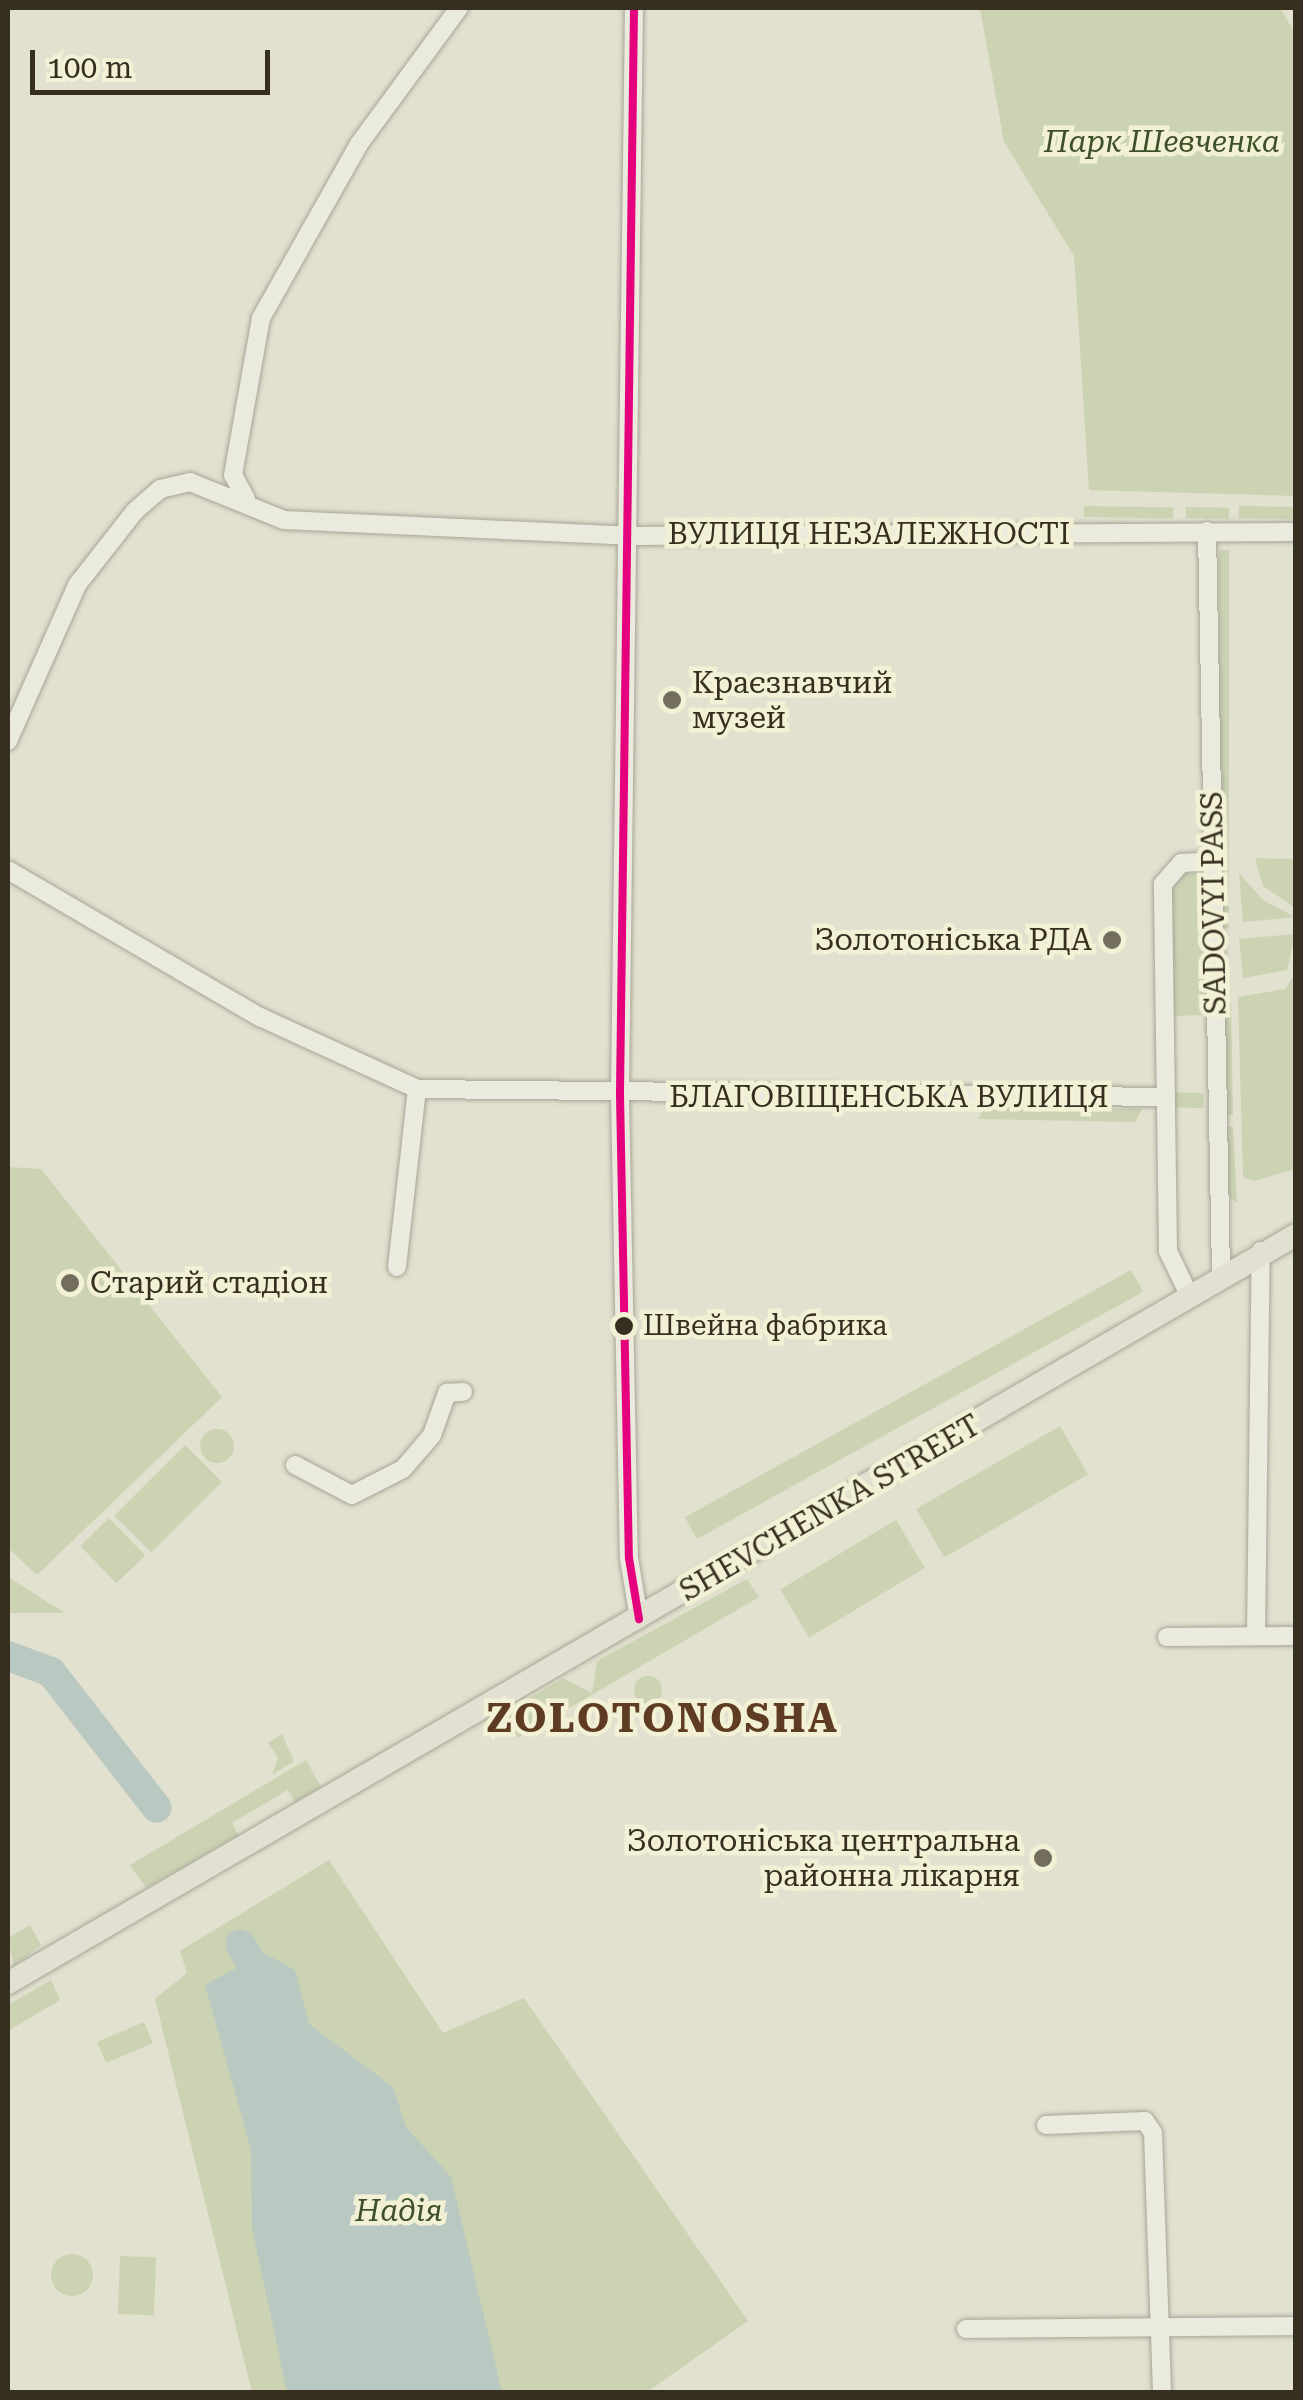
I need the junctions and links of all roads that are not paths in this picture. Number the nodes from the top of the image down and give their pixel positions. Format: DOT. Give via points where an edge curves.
graph roads {
  1 [pos="459,8"];
  2 [pos="634,8"];
  3 [pos="246,499"];
  4 [pos="1207,531"];
  5 [pos="1296,532"];
  6 [pos="630,536"];
  7 [pos="8,741"];
  8 [pos="1214,862"];
  9 [pos="8,870"];
  10 [pos="417,1089"];
  11 [pos="620,1096"];
  12 [pos="1166,1098"];
  13 [pos="1292,1229"];
  14 [pos="1261,1251"];
  15 [pos="397,1267"];
  16 [pos="1221,1274"];
  17 [pos="1189,1296"];
  18 [pos="462,1392"];
  19 [pos="295,1466"];
  20 [pos="639,1619"];
  21 [pos="1256,1636"];
  22 [pos="1296,1636"];
  23 [pos="1168,1637"];
  24 [pos="8,1983"];
  25 [pos="1046,2125"];
  26 [pos="1164,2324"];
  27 [pos="1296,2326"];
  28 [pos="966,2329"];
  29 [pos="1162,2392"];
  1 -- 3 [label="street" via="360,144 261,318 232,475"];
  2 -- 6 [label="street"];
  3 -- 6 [label="street, ВУЛИЦЯ НЕЗАЛЕЖНОСТІ" via="284,520"];
  3 -- 7 [label="street, ВУЛИЦЯ НЕЗАЛЕЖНОСТІ" via="190,482 160,489 77,586 47,637"];
  4 -- 5 [label="street, ВУЛИЦЯ НЕЗАЛЕЖНОСТІ"];
  4 -- 6 [label="street, ВУЛИЦЯ НЕЗАЛЕЖНОСТІ"];
  4 -- 8 [label="street, SADOVYI PASS"];
  6 -- 11 [label="street"];
  8 -- 12 [label="street" via="1181,863 1164,884"];
  8 -- 16 [label="street, SADOVYI PASS"];
  9 -- 10 [label="street, БЛАГОВІЩЕНСЬКА ВУЛИЦЯ" via="260,1018"];
  10 -- 11 [label="street, БЛАГОВІЩЕНСЬКА ВУЛИЦЯ"];
  10 -- 15 [label="street"];
  11 -- 12 [label="street, БЛАГОВІЩЕНСЬКА ВУЛИЦЯ"];
  11 -- 20 [label="street" via="629,1558"];
  12 -- 17 [label="street" via="1168,1250"];
  13 -- 14 [label="main road, SHEVCHENKA STREET"];
  14 -- 16 [label="main road, SHEVCHENKA STREET"];
  14 -- 21 [label="street"];
  16 -- 17 [label="main road, SHEVCHENKA STREET"];
  17 -- 20 [label="main road, SHEVCHENKA STREET"];
  18 -- 19 [label="street" via="448,1392 432,1435 403,1470 352,1494"];
  20 -- 24 [label="main road, SHEVCHENKA STREET"];
  21 -- 22 [label="street"];
  21 -- 23 [label="street"];
  25 -- 26 [label="street" via="1145,2121 1153,2133"];
  26 -- 27 [label="street"];
  26 -- 28 [label="street"];
  26 -- 29 [label="street"];
}
